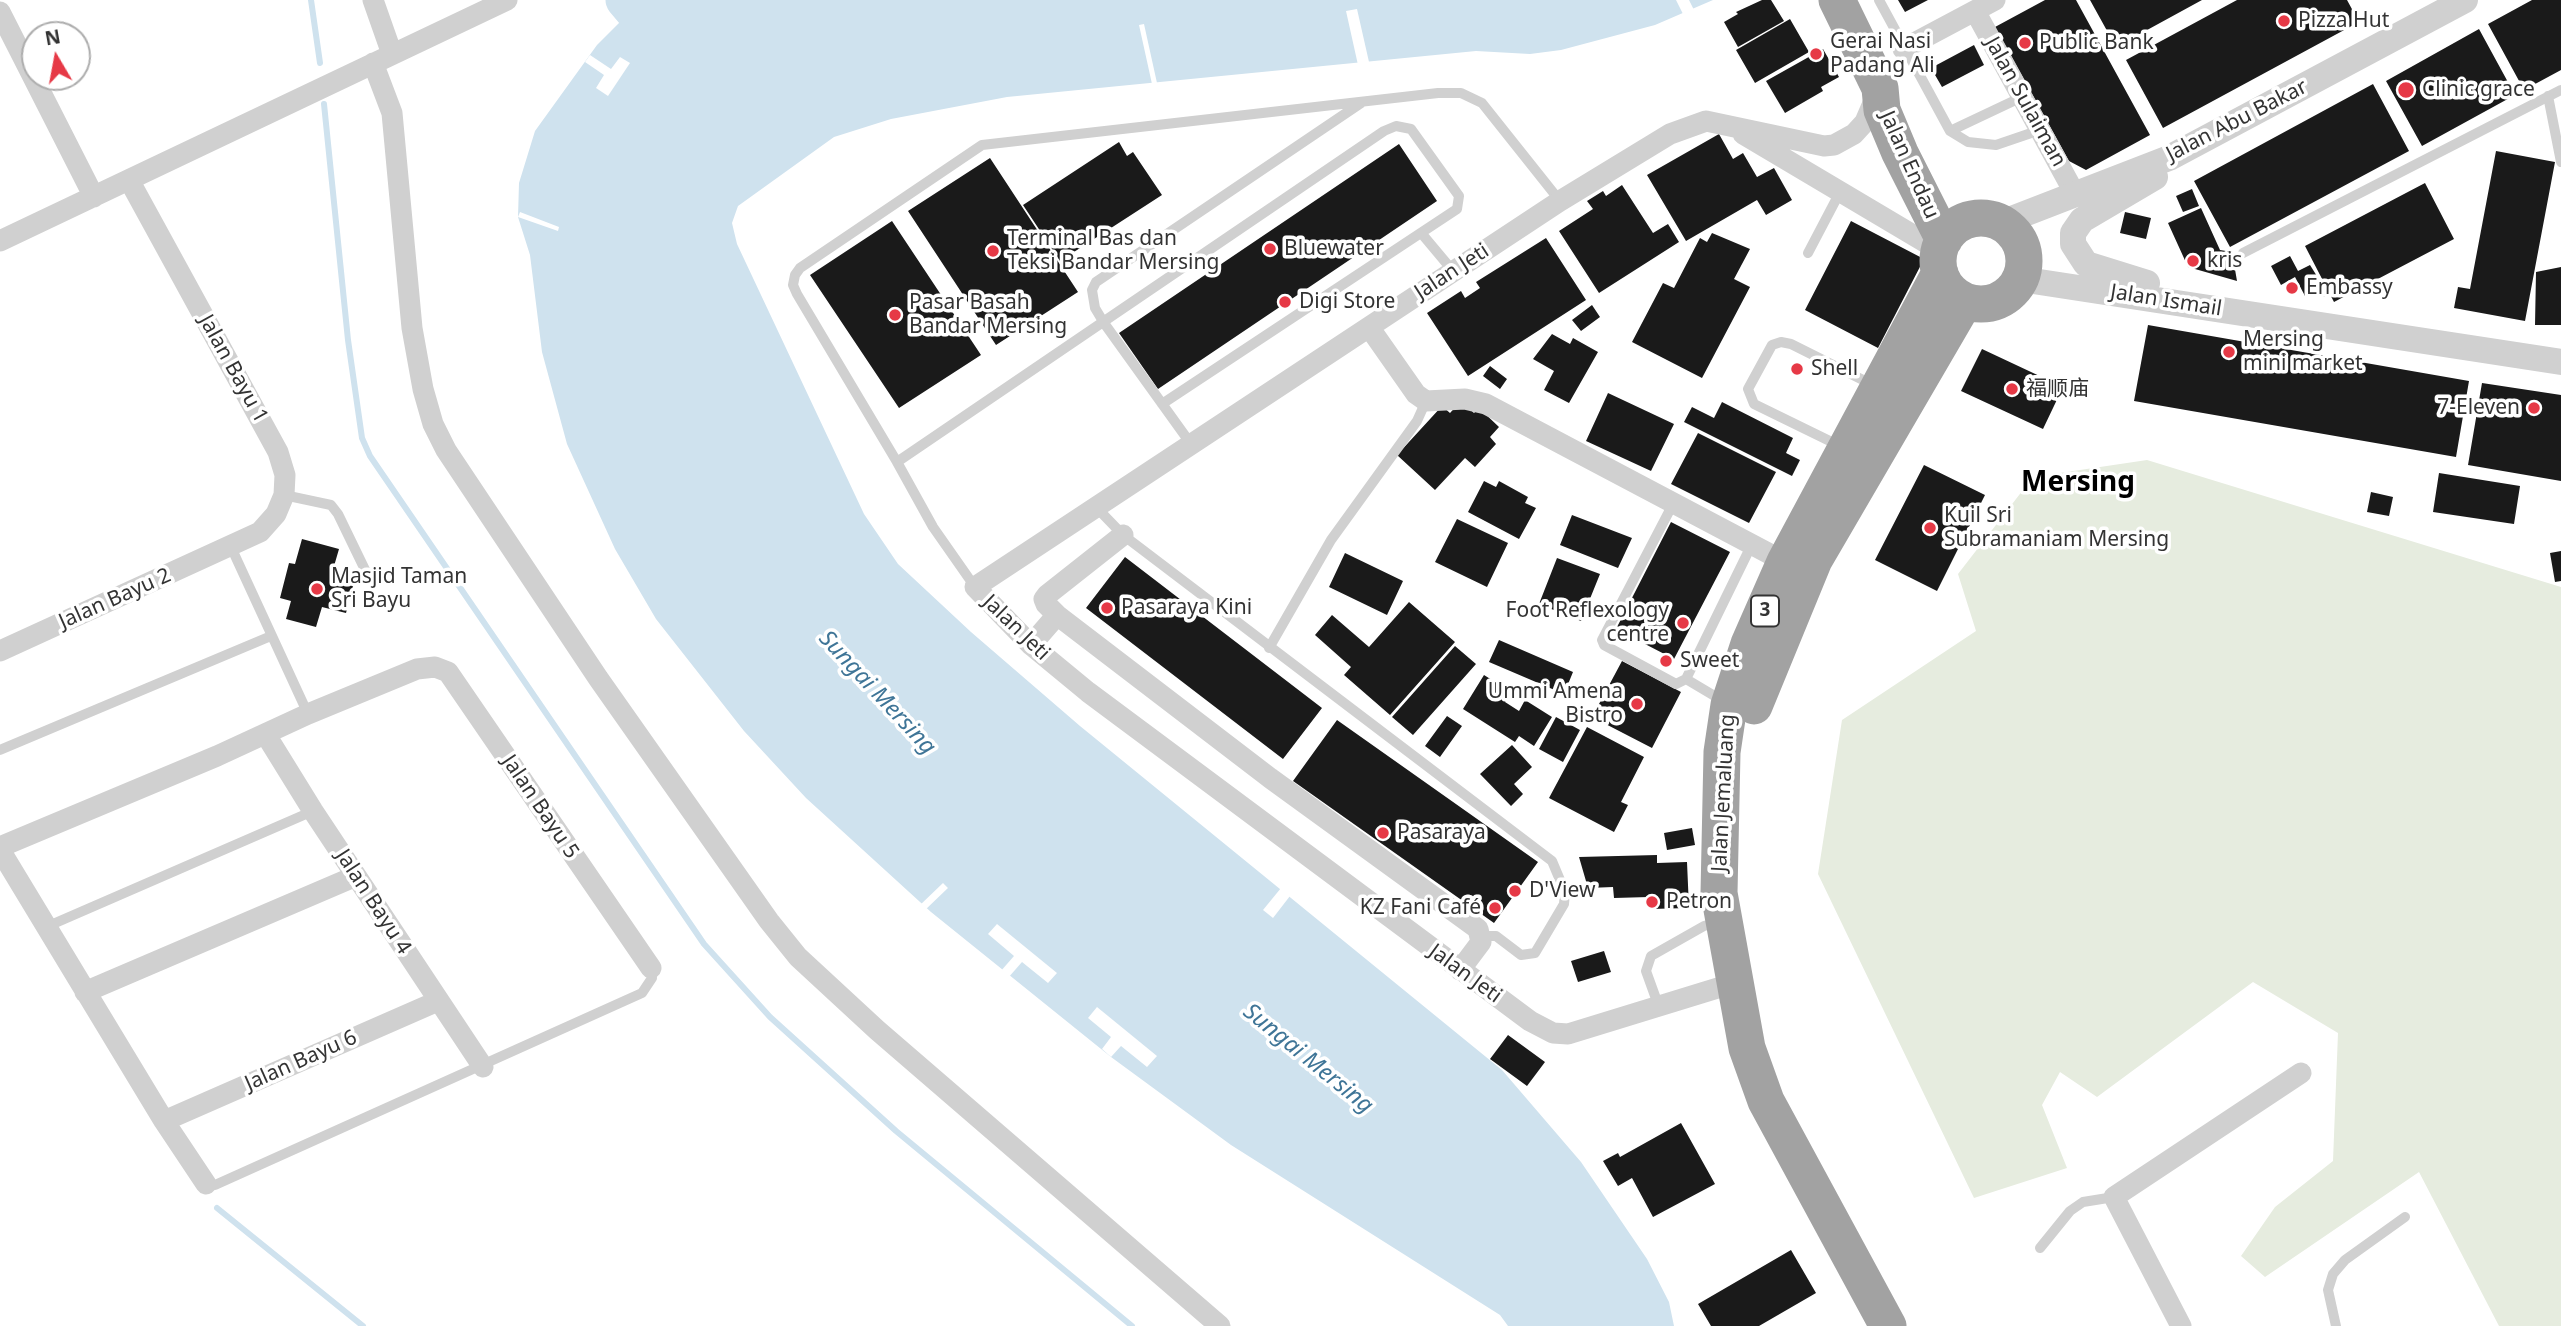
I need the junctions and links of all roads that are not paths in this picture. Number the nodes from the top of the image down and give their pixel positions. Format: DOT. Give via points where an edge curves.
graph roads {
  1 [pos="373,0"];
  2 [pos="507,0"];
  3 [pos="1837,0"];
  4 [pos="1879,0"];
  5 [pos="1995,0"];
  6 [pos="2454,3"];
  7 [pos="1975,10"];
  8 [pos="0,12"];
  9 [pos="1903,49"];
  10 [pos="383,58"];
  11 [pos="1880,88"];
  12 [pos="2561,90"];
  13 [pos="2548,96"];
  14 [pos="2022,97"];
  15 [pos="1364,102"];
  16 [pos="1725,124"];
  17 [pos="2040,130"];
  18 [pos="1950,131"];
  19 [pos="2169,158"];
  20 [pos="2561,162"];
  21 [pos="129,180"];
  22 [pos="1840,192"];
  23 [pos="2075,194"];
  24 [pos="94,197"];
  25 [pos="1560,201"];
  26 [pos="1994,221"];
  27 [pos="1422,234"];
  28 [pos="0,241"];
  29 [pos="1808,253"];
  30 [pos="2243,253"];
  31 [pos="1941,255"];
  32 [pos="1453,271"];
  33 [pos="2021,279"];
  34 [pos="1965,301"];
  35 [pos="2255,315"];
  36 [pos="1104,324"];
  37 [pos="1369,327"];
  38 [pos="2561,362"];
  39 [pos="1879,387"];
  40 [pos="1426,401"];
  41 [pos="1162,404"];
  42 [pos="1191,444"];
  43 [pos="1844,449"];
  44 [pos="897,461"];
  45 [pos="284,495"];
  46 [pos="1674,502"];
  47 [pos="1096,507"];
  48 [pos="1123,535"];
  49 [pos="1752,544"];
  50 [pos="231,547"];
  51 [pos="1785,562"];
  52 [pos="369,578"];
  53 [pos="975,586"];
  54 [pos="1057,615"];
  55 [pos="271,636"];
  56 [pos="1031,645"];
  57 [pos="1269,648"];
  58 [pos="0,651"];
  59 [pos="1686,680"];
  60 [pos="1729,705"];
  61 [pos="308,714"];
  62 [pos="266,735"];
  63 [pos="0,750"];
  64 [pos="313,811"];
  65 [pos="0,849"];
  66 [pos="356,876"];
  67 [pos="1722,921"];
  68 [pos="47,928"];
  69 [pos="1481,936"];
  70 [pos="650,968"];
  71 [pos="1460,970"];
  72 [pos="1734,983"];
  73 [pos="85,992"];
  74 [pos="438,1001"];
  75 [pos="1659,1007"];
  76 [pos="483,1067"];
  77 [pos="2301,1073"];
  78 [pos="164,1121"];
  79 [pos="206,1184"];
  80 [pos="2114,1197"];
  81 [pos="2404,1217"];
  82 [pos="2040,1248"];
  83 [pos="1220,1326"];
  84 [pos="1888,1326"];
  85 [pos="1914,1326"];
  86 [pos="2181,1326"];
  87 [pos="2336,1326"];
  1 -- 10 [label="street"];
  2 -- 10 [label="street"];
  3 -- 11 [label="highway, Jalan Endau"];
  4 -- 9 [label="lane"];
  5 -- 7 [label="street"];
  6 -- 19 [label="street, Jalan Abu Bakar"];
  7 -- 9 [label="street"];
  7 -- 14 [label="street, Jalan Sulaiman"];
  8 -- 24 [label="street"];
  9 -- 18 [label="lane"];
  10 -- 21 [label="street"];
  10 -- 83 [label="street" via="412,328 423,389 446,450 590,667 797,957"];
  11 -- 16 [label="street, Jalan Jeti" via="1865,122 1834,145"];
  11 -- 26 [label="highway, Jalan Endau" via="1897,103 1937,180 1953,197"];
  11 -- 31 [label="highway, Jalan Endau" via="1882,110"];
  12 -- 13 [label="lane"];
  13 -- 20 [label="lane"];
  13 -- 30 [label="lane"];
  14 -- 17 [label="street, Jalan Sulaiman"];
  14 -- 18 [label="lane"];
  15 -- 25 [label="lane" via="1461,93 1482,103"];
  15 -- 36 [label="lane" via="1096,282 1092,298"];
  15 -- 44 [label="lane" via="982,145 800,268 793,285 797,294"];
  16 -- 22 [label="street"];
  16 -- 25 [label="street, Jalan Jeti" via="1706,121 1670,134"];
  17 -- 18 [label="lane" via="1996,145 1968,142"];
  17 -- 23 [label="street, Jalan Sulaiman"];
  19 -- 23 [label="street, Jalan Abu Bakar"];
  19 -- 35 [label="street" via="2161,173 2082,220 2073,233 2078,254 2086,264 2111,274 2240,305"];
  21 -- 24 [label="street"];
  21 -- 45 [label="street, Jalan Bayu 1" via="278,452 285,475"];
  22 -- 29 [label="lane"];
  22 -- 31 [label="street"];
  23 -- 26 [label="street, Jalan Abu Bakar"];
  24 -- 28 [label="street"];
  25 -- 32 [label="street, Jalan Jeti"];
  26 -- 31 [label="highway, 3" via="1962,223"];
  26 -- 33 [label="highway" via="2021,243"];
  27 -- 32 [label="lane"];
  27 -- 36 [label="lane" via="1457,209 1458,196 1411,129 1396,126"];
  27 -- 41 [label="lane"];
  31 -- 34 [label="highway" via="1954,294"];
  31 -- 39 [label="highway, Jalan Jemaluang / 3"];
  32 -- 37 [label="street, Jalan Jeti"];
  33 -- 34 [label="highway" via="1993,302"];
  33 -- 35 [label="street, Jalan Ismail"];
  34 -- 85 [label="highway, Jalan Jemaluang / 3" via="1814,560 1749,719 1743,782 1745,932 1776,1068 1805,1133"];
  35 -- 38 [label="street, Jalan Ismail"];
  36 -- 41 [label="lane"];
  36 -- 44 [label="lane"];
  37 -- 40 [label="street" via="1416,394"];
  37 -- 42 [label="street, Jalan Jeti"];
  39 -- 43 [label="highway, Jalan Jemaluang / 3"];
  39 -- 43 [label="lane" via="1791,344 1772,345 1748,389 1754,404"];
  40 -- 46 [label="street" via="1465,399 1486,404"];
  40 -- 57 [label="lane" via="1417,421 1331,540"];
  41 -- 42 [label="lane"];
  42 -- 47 [label="street, Jalan Jeti"];
  43 -- 51 [label="highway, Jalan Jemaluang / 3"];
  44 -- 53 [label="lane" via="933,527"];
  45 -- 50 [label="street" via="276,514 260,532"];
  45 -- 52 [label="lane" via="331,505"];
  46 -- 49 [label="street"];
  46 -- 59 [label="lane" via="1602,639 1604,645 1676,684"];
  47 -- 48 [label="lane"];
  47 -- 53 [label="street, Jalan Jeti"];
  48 -- 54 [label="street" via="1047,595 1046,604"];
  48 -- 57 [label="lane"];
  49 -- 51 [label="street"];
  49 -- 59 [label="lane"];
  50 -- 55 [label="lane"];
  50 -- 58 [label="street, Jalan Bayu 2"];
  51 -- 60 [label="highway, Jalan Jemaluang / 3"];
  53 -- 56 [label="street, Jalan Jeti"];
  54 -- 56 [label="street"];
  54 -- 69 [label="street" via="1478,929"];
  55 -- 61 [label="lane"];
  55 -- 63 [label="lane"];
  56 -- 71 [label="street, Jalan Jeti" via="1087,692"];
  57 -- 69 [label="lane" via="1552,861 1565,891 1564,904 1535,953 1521,955 1496,936"];
  59 -- 60 [label="lane"];
  60 -- 67 [label="highway, Jalan Jemaluang / 3" via="1719,820"];
  61 -- 62 [label="street"];
  61 -- 70 [label="street, Jalan Bayu 5" via="417,669 435,667 448,672"];
  62 -- 64 [label="street, Jalan Bayu 4"];
  62 -- 65 [label="street"];
  64 -- 66 [label="street, Jalan Bayu 4"];
  64 -- 68 [label="lane"];
  65 -- 68 [label="street"];
  66 -- 73 [label="street"];
  66 -- 74 [label="street, Jalan Bayu 4"];
  67 -- 72 [label="highway, Jalan Jemaluang / 3"];
  67 -- 75 [label="lane" via="1651,956 1646,971"];
  68 -- 73 [label="street"];
  69 -- 71 [label="street"];
  70 -- 76 [label="lane" via="652,978 642,993"];
  71 -- 75 [label="street, Jalan Jeti" via="1553,1033 1588,1030"];
  72 -- 75 [label="street, Jalan Jeti"];
  72 -- 84 [label="highway, Jalan Jemaluang / 3" via="1747,1048 1766,1101"];
  73 -- 78 [label="street"];
  74 -- 76 [label="street, Jalan Bayu 4"];
  74 -- 78 [label="street, Jalan Bayu 6"];
  76 -- 79 [label="lane" via="215,1185"];
  77 -- 80 [label="street"];
  78 -- 79 [label="street"];
  80 -- 82 [label="lane" via="2083,1202"];
  80 -- 86 [label="street"];
  81 -- 87 [label="lane" via="2333,1274 2328,1290"];
}
